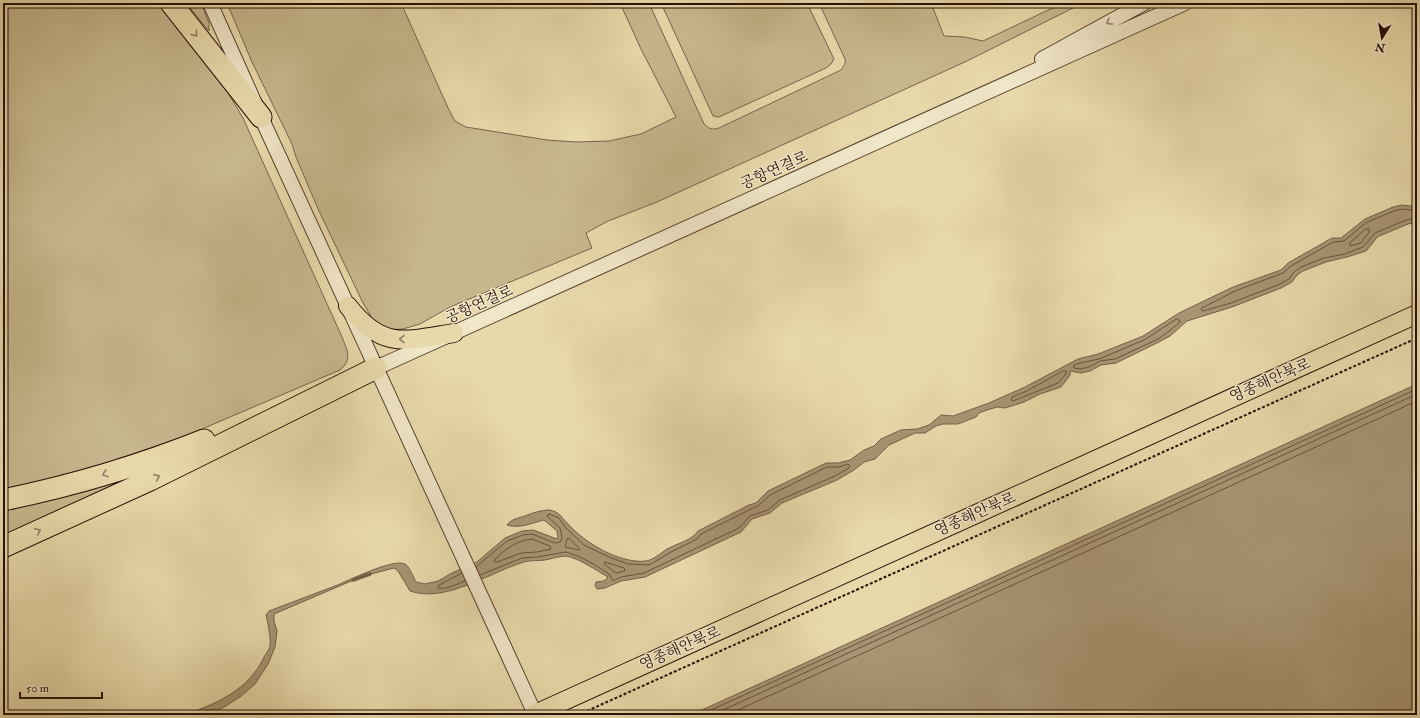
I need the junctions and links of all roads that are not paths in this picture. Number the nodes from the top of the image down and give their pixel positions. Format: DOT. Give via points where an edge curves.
graph roads {
  1 [pos="171,3"];
  2 [pos="210,3"];
  3 [pos="1144,3"];
  4 [pos="1185,3"];
  5 [pos="948,111"];
  6 [pos="261,117"];
  7 [pos="348,306"];
  8 [pos="1417,314"];
  9 [pos="454,333"];
  10 [pos="376,368"];
  11 [pos="3,500"];
  12 [pos="3,547"];
  13 [pos="534,715"];
  1 -- 6 [label="highway, one-way"];
  2 -- 6 [label="street"];
  3 -- 5 [label="street, one-way"];
  4 -- 5 [label="street, 공항연결로"];
  5 -- 9 [label="street, 공항연결로"];
  6 -- 7 [label="street"];
  9 -- 7 [label="main road, one-way" via="420,339 392,339 381,336 369,328"];
  7 -- 10 [label="street"];
  8 -- 13 [label="main road, 영종해안북로"];
  9 -- 10 [label="street, 공항연결로"];
  10 -- 11 [label="highway, one-way" via="188,447 93,478"];
  12 -- 10 [label="highway, one-way" via="150,480"];
  10 -- 13 [label="street"];
}
